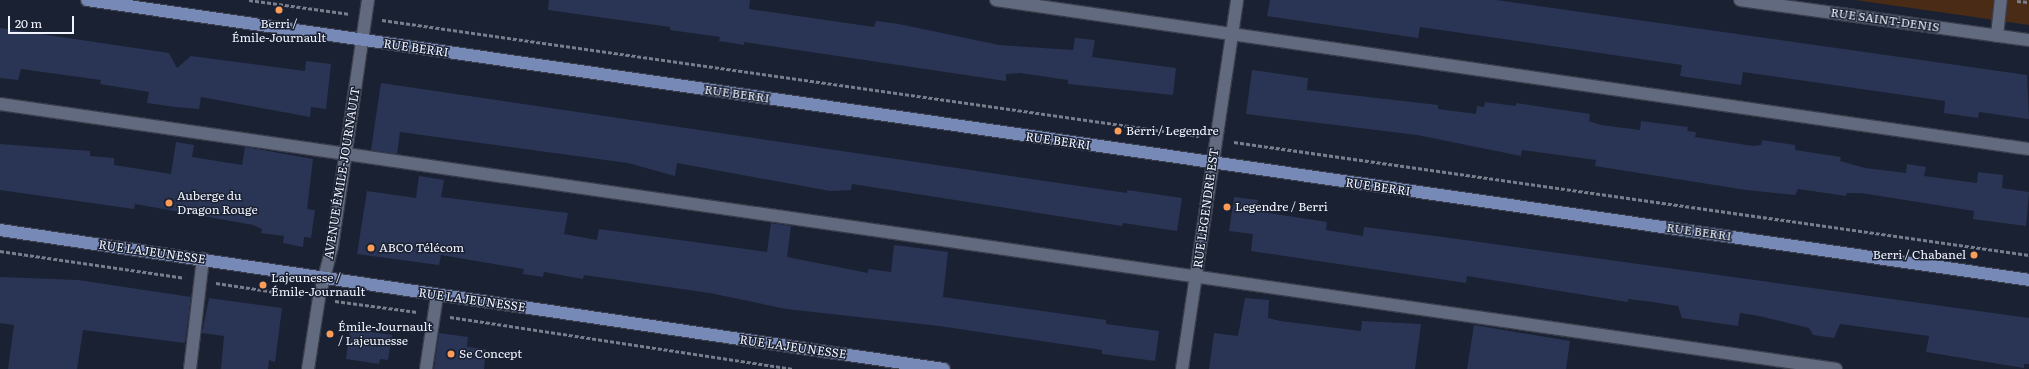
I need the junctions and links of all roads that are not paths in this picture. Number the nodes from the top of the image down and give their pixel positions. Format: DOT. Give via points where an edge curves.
graph roads {
  1 [pos="87,0"];
  2 [pos="368,0"];
  3 [pos="996,0"];
  4 [pos="1237,0"];
  5 [pos="1740,0"];
  6 [pos="2001,0"];
  7 [pos="1232,34"];
  8 [pos="1997,36"];
  9 [pos="2029,40"];
  10 [pos="362,41"];
  11 [pos="0,104"];
  12 [pos="2029,149"];
  13 [pos="346,153"];
  14 [pos="1213,163"];
  15 [pos="0,230"];
  16 [pos="203,259"];
  17 [pos="1196,276"];
  18 [pos="324,278"];
  19 [pos="2029,280"];
  20 [pos="437,294"];
  21 [pos="190,369"];
  22 [pos="308,369"];
  23 [pos="426,369"];
  24 [pos="944,369"];
  25 [pos="1182,369"];
  26 [pos="1836,369"];
  1 -- 10 [label="main road, RUE BERRI"];
  2 -- 10 [label="street, AVENUE ÉMILE-JOURNAULT"];
  3 -- 7 [label="street"];
  4 -- 7 [label="street, RUE LEGENDRE EST"];
  5 -- 8 [label="street, RUE SAINT-DENIS"];
  6 -- 8 [label="street"];
  7 -- 12 [label="street"];
  7 -- 14 [label="street, RUE LEGENDRE EST"];
  8 -- 9 [label="street, RUE SAINT-DENIS"];
  10 -- 13 [label="street, AVENUE ÉMILE-JOURNAULT"];
  10 -- 14 [label="main road, RUE BERRI"];
  11 -- 13 [label="street"];
  13 -- 17 [label="street"];
  13 -- 18 [label="street, AVENUE ÉMILE-JOURNAULT"];
  14 -- 17 [label="street, RUE LEGENDRE EST"];
  14 -- 19 [label="main road, RUE BERRI"];
  15 -- 16 [label="main road, RUE LAJEUNESSE"];
  16 -- 18 [label="main road, RUE LAJEUNESSE"];
  16 -- 21 [label="street"];
  17 -- 25 [label="street, RUE LEGENDRE EST"];
  17 -- 26 [label="street"];
  18 -- 20 [label="main road, RUE LAJEUNESSE"];
  18 -- 22 [label="street, AVENUE ÉMILE-JOURNAULT"];
  20 -- 23 [label="street"];
  20 -- 24 [label="main road, RUE LAJEUNESSE"];
}
